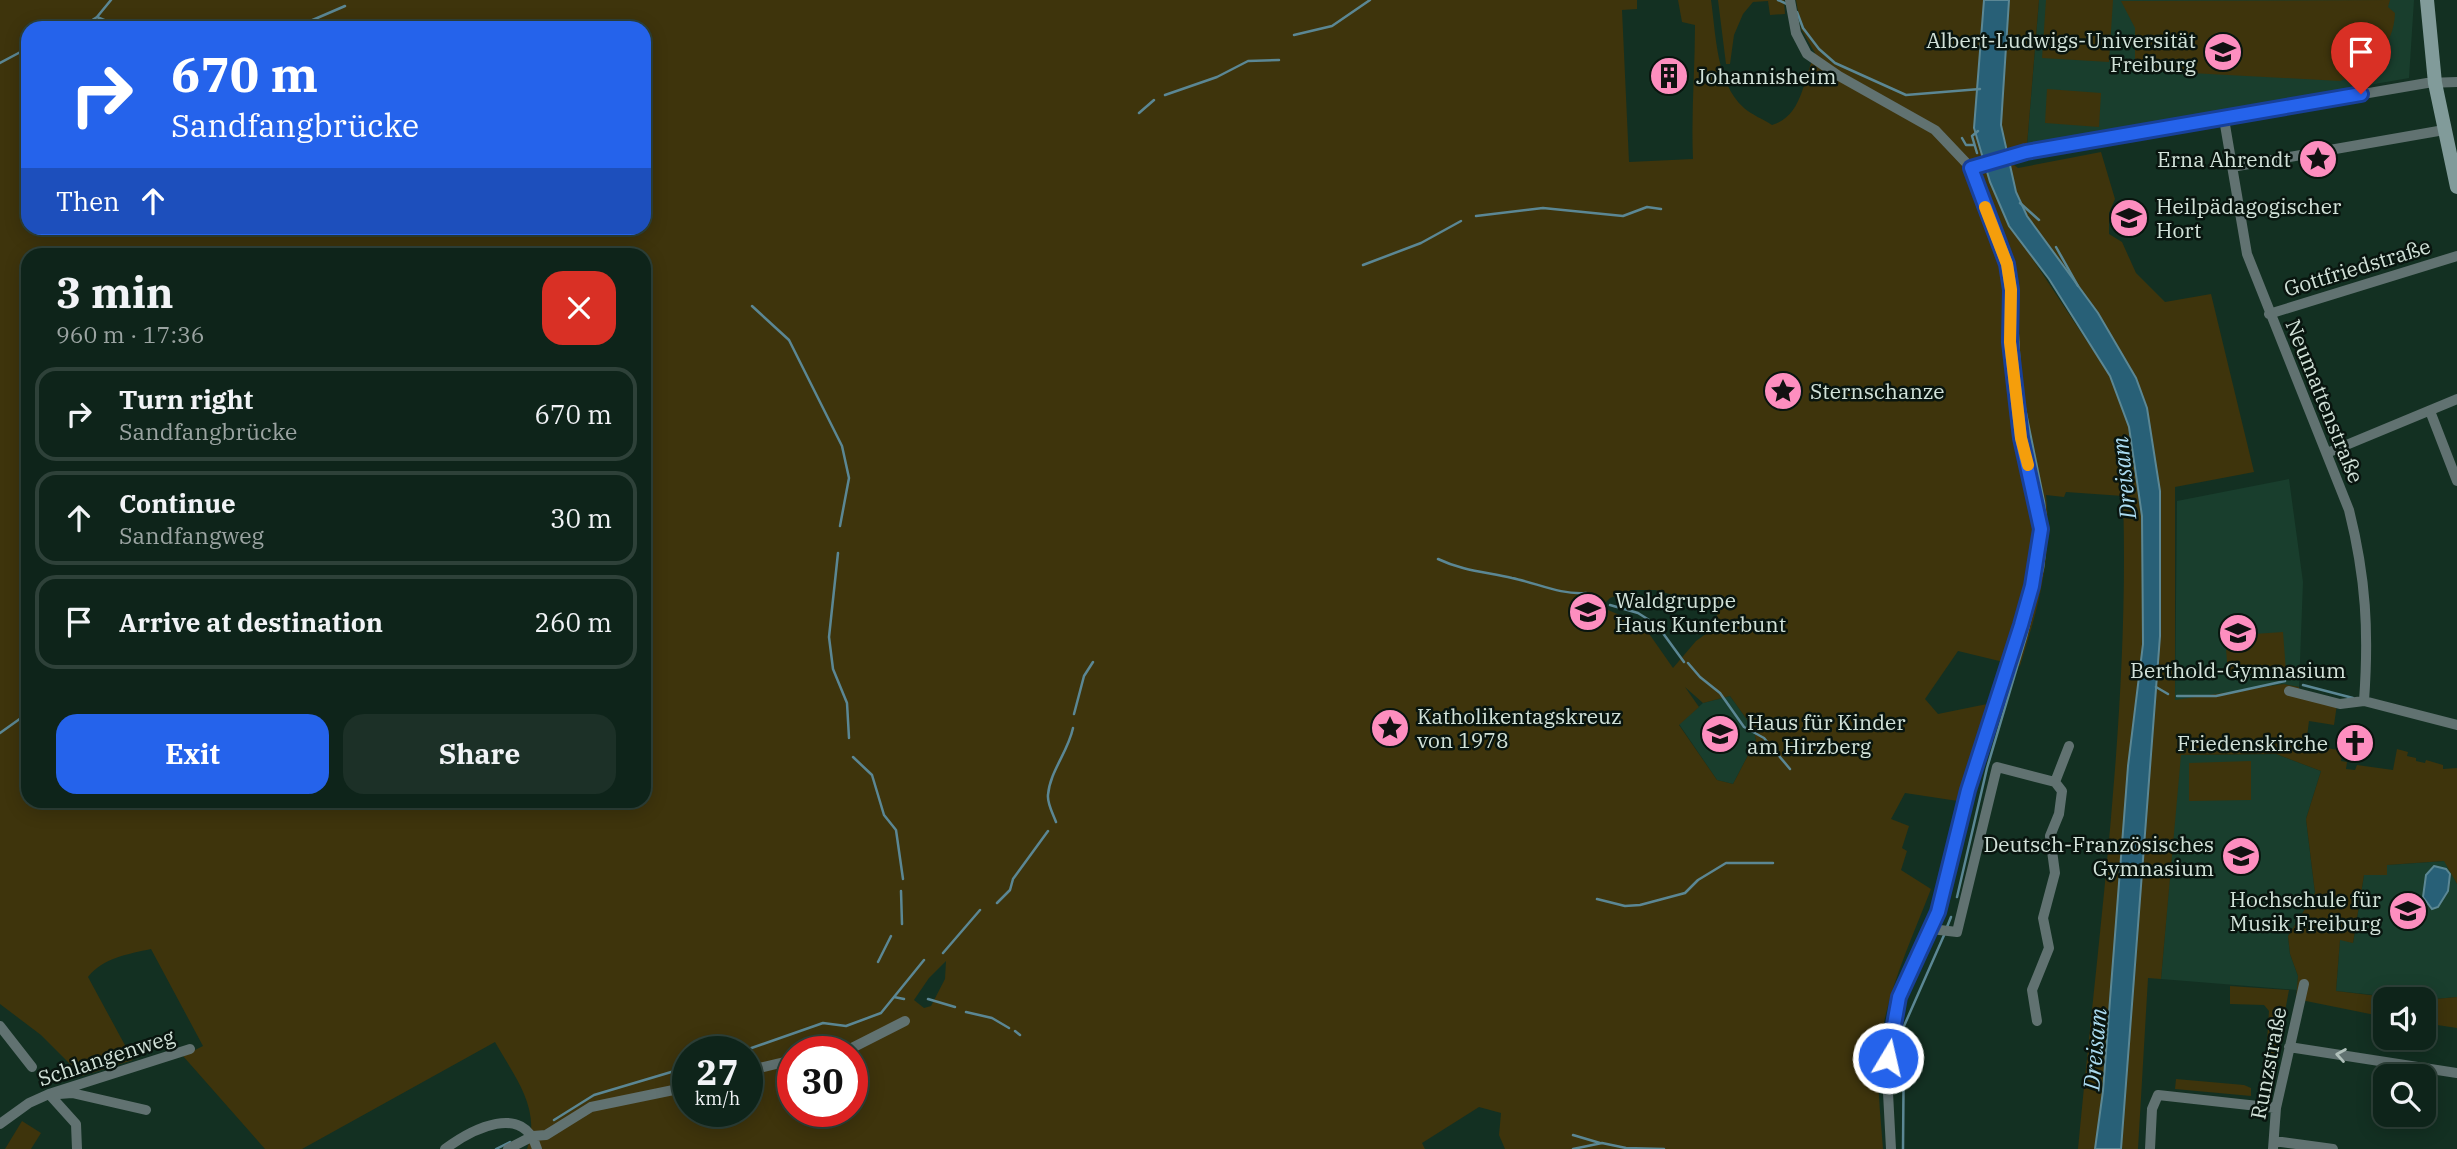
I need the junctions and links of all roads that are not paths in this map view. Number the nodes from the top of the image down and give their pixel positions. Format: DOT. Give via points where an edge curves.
graph roads {
  1 [pos="1790,0"];
  2 [pos="2427,0"];
  3 [pos="2456,82"];
  4 [pos="2435,83"];
  5 [pos="2224,119"];
  6 [pos="2444,130"];
  7 [pos="1974,166"];
  8 [pos="2232,167"];
  9 [pos="2457,187"];
  10 [pos="2457,256"];
  11 [pos="2269,314"];
  12 [pos="2457,399"];
  13 [pos="2430,411"];
  14 [pos="2327,453"];
  15 [pos="2457,481"];
  16 [pos="2289,691"];
  17 [pos="2364,701"];
  18 [pos="2457,725"];
  19 [pos="2069,746"];
  20 [pos="2055,782"];
  21 [pos="1939,931"];
  22 [pos="2304,984"];
  23 [pos="905,1021"];
  24 [pos="2037,1021"];
  25 [pos="0,1026"];
  26 [pos="868,1040"];
  27 [pos="2289,1047"];
  28 [pos="190,1049"];
  29 [pos="32,1068"];
  30 [pos="2457,1073"];
  31 [pos="672,1090"];
  32 [pos="49,1094"];
  33 [pos="2276,1108"];
  34 [pos="146,1110"];
  35 [pos="0,1124"];
  36 [pos="533,1136"];
  37 [pos="2274,1145"];
  38 [pos="77,1149"];
  39 [pos="445,1149"];
  40 [pos="509,1149"];
  41 [pos="537,1149"];
  42 [pos="1891,1149"];
  43 [pos="2150,1149"];
  44 [pos="2333,1149"];
  1 -- 7 [label="street" via="1800,45 1807,54 1935,130"];
  2 -- 4 [label="main road"];
  3 -- 4 [label="street"];
  4 -- 5 [label="street"];
  4 -- 6 [label="main road"];
  5 -- 7 [label="street" via="2009,155"];
  5 -- 8 [label="street, Neumattenstraße"];
  6 -- 8 [label="street"];
  6 -- 9 [label="main road"];
  7 -- 21 [label="street" via="2007,264 2021,438 2041,529 2032,586 1968,790"];
  8 -- 11 [label="street, Neumattenstraße" via="2248,254"];
  10 -- 11 [label="street, Gottfriedstraße"];
  11 -- 14 [label="street, Neumattenstraße"];
  12 -- 13 [label="street"];
  13 -- 14 [label="street"];
  13 -- 15 [label="street"];
  14 -- 17 [label="street, Neumattenstraße" via="2349,510 2364,575 2368,641"];
  16 -- 17 [label="street" via="2340,704"];
  17 -- 18 [label="street"];
  19 -- 20 [label="street"];
  20 -- 21 [label="street" via="1997,766 1957,932"];
  20 -- 24 [label="street" via="2063,800 2050,836 2055,873 2043,918 2049,948 2032,990"];
  21 -- 42 [label="street" via="1899,997 1887,1074"];
  22 -- 27 [label="street, Runzstraße"];
  23 -- 26 [label="street"];
  25 -- 29 [label="street"];
  30 -- 27 [label="street, one-way"];
  27 -- 33 [label="street, Runzstraße"];
  28 -- 32 [label="street, Schlangenweg"];
  31 -- 36 [label="street" via="592,1107 546,1135"];
  32 -- 34 [label="street" via="72,1093"];
  32 -- 35 [label="street, Schlangenweg"];
  32 -- 38 [label="street" via="76,1124"];
  33 -- 37 [label="street, Runzstraße"];
  33 -- 43 [label="street" via="2164,1094 2155,1097"];
  36 -- 39 [label="street" via="516,1122 500,1122"];
  36 -- 40 [label="street"];
  36 -- 41 [label="street"];
  37 -- 44 [label="street"];
}
